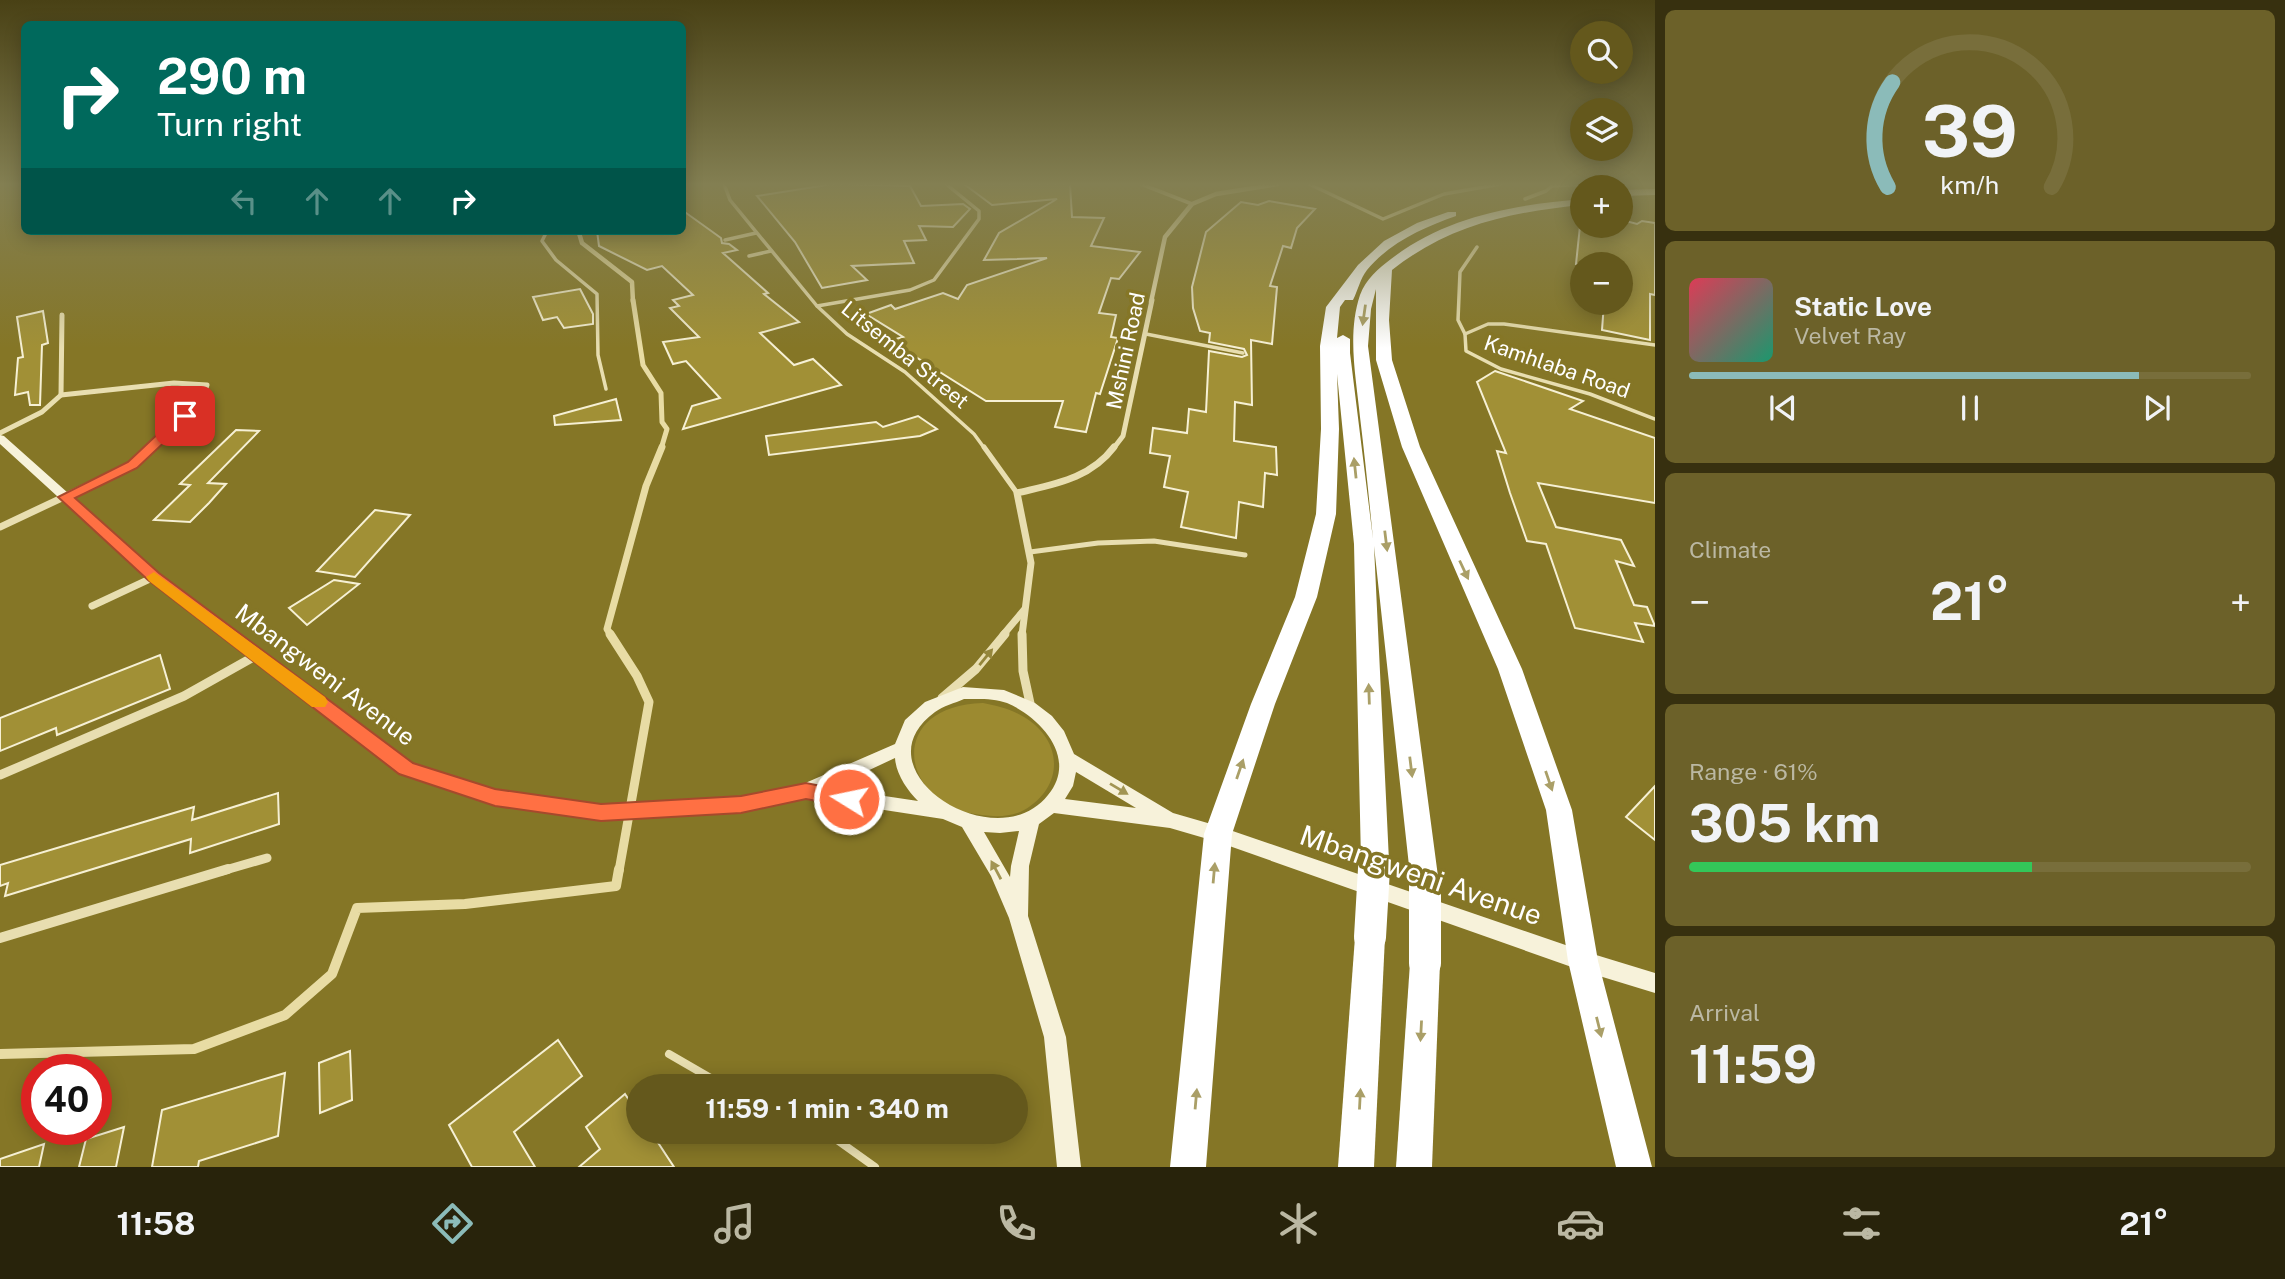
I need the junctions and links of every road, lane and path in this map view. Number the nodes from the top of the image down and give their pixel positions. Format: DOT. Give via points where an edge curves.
graph roads {
  1 [pos="543,238"];
  2 [pos="733,238"];
  3 [pos="761,238"];
  4 [pos="965,238"];
  5 [pos="1165,238"];
  6 [pos="1397,238"];
  7 [pos="1431,238"];
  8 [pos="726,240"];
  9 [pos="1477,247"];
  10 [pos="771,251"];
  11 [pos="749,256"];
  12 [pos="1384,270"];
  13 [pos="1350,284"];
  14 [pos="817,306"];
  15 [pos="62,315"];
  16 [pos="1146,334"];
  17 [pos="1465,334"];
  18 [pos="1655,345"];
  19 [pos="1243,353"];
  20 [pos="606,389"];
  21 [pos="61,395"];
  22 [pos="1655,419"];
  23 [pos="0,436"];
  24 [pos="1017,493"];
  25 [pos="65,497"];
  26 [pos="0,527"];
  27 [pos="1030,552"];
  28 [pos="1245,555"];
  29 [pos="154,576"];
  30 [pos="92,606"];
  31 [pos="1024,609"];
  32 [pos="257,655"];
  33 [pos="941,698"];
  34 [pos="1031,708"];
  35 [pos="902,748"];
  36 [pos="1068,759"];
  37 [pos="0,775"];
  38 [pos="806,791"];
  39 [pos="1053,806"];
  40 [pos="941,812"];
  41 [pos="1031,819"];
  42 [pos="1170,820"];
  43 [pos="970,824"];
  44 [pos="1218,834"];
  45 [pos="267,858"];
  46 [pos="1019,918"];
  47 [pos="0,938"];
  48 [pos="1583,961"];
  49 [pos="1655,983"];
  50 [pos="669,1054"];
  51 [pos="704,1074"];
  52 [pos="843,1144"];
  53 [pos="875,1167"];
  54 [pos="1069,1167"];
  55 [pos="1188,1167"];
  56 [pos="1356,1167"];
  57 [pos="1414,1167"];
  58 [pos="1633,1167"];
  1 -- 20 [label="lane" via="549,253 597,294 598,355"];
  2 -- 8 [label="lane"];
  3 -- 10 [label="lane, Litsemba Street"];
  4 -- 14 [label="lane" via="934,281"];
  5 -- 16 [label="street, Mshini Road"];
  6 -- 13 [label="highway"];
  7 -- 12 [label="highway"];
  9 -- 17 [label="lane" via="1460,272 1458,320"];
  10 -- 11 [label="lane"];
  10 -- 14 [label="lane, Litsemba Street"];
  12 -- 48 [label="highway, one-way" via="1384,360 1411,447 1510,669 1559,810"];
  12 -- 57 [label="highway, one-way, bridge" via="1370,287 1360,346 1425,884"];
  44 -- 13 [label="highway, one-way" via="1306,597 1324,526 1330,429 1328,346 1334,307"];
  56 -- 13 [label="highway, one-way, bridge" via="1375,861 1364,544 1342,352"];
  14 -- 24 [label="lane, Litsemba Street" via="847,334 905,372 974,434"];
  15 -- 21 [label="street"];
  16 -- 19 [label="lane"];
  16 -- 24 [label="street, Mshini Road" via="1123,436 1103,463 1071,480"];
  17 -- 18 [label="lane" via="1488,324 1504,324"];
  17 -- 22 [label="lane, Kamhlaba Road" via="1466,351 1474,358"];
  21 -- 23 [label="street" via="42,412"];
  21 -- 25 [label="street" via="174,383 207,385 204,397 132,465"];
  23 -- 25 [label="street, Mbangweni Avenue"];
  24 -- 27 [label="street, Litsemba Street"];
  25 -- 26 [label="street"];
  25 -- 29 [label="street, Mbangweni Avenue"];
  27 -- 28 [label="lane" via="1154,541"];
  27 -- 31 [label="street, Litsemba Street"];
  29 -- 30 [label="street"];
  29 -- 32 [label="street, Mbangweni Avenue"];
  33 -- 31 [label="street, Litsemba Street, one-way" via="976,669"];
  31 -- 34 [label="street, Litsemba Street" via="1021,664"];
  32 -- 37 [label="street" via="173,701"];
  32 -- 38 [label="street, Mbangweni Avenue" via="406,768 495,798 601,813 741,805"];
  33 -- 34 [label="street" via="986,693"];
  33 -- 35 [label="street" via="921,710 908,727"];
  34 -- 36 [label="street" via="1055,731"];
  35 -- 38 [label="street, Mbangweni Avenue"];
  35 -- 40 [label="street" via="905,771 919,793"];
  36 -- 39 [label="street" via="1066,783"];
  36 -- 42 [label="street, Mbangweni Avenue, one-way"];
  38 -- 40 [label="street, Mbangweni Avenue"];
  39 -- 41 [label="street"];
  39 -- 42 [label="street, Mbangweni Avenue"];
  40 -- 43 [label="street"];
  41 -- 43 [label="street" via="1002,827"];
  41 -- 46 [label="street" via="1020,866"];
  42 -- 44 [label="street, Mbangweni Avenue"];
  46 -- 43 [label="street, one-way"];
  44 -- 48 [label="street, Mbangweni Avenue"];
  55 -- 44 [label="highway, one-way"];
  45 -- 47 [label="street"];
  46 -- 54 [label="street" via="1055,1037"];
  48 -- 49 [label="street, Mbangweni Avenue"];
  48 -- 58 [label="highway, one-way"];
  50 -- 51 [label="lane"];
  52 -- 53 [label="lane"];
}
